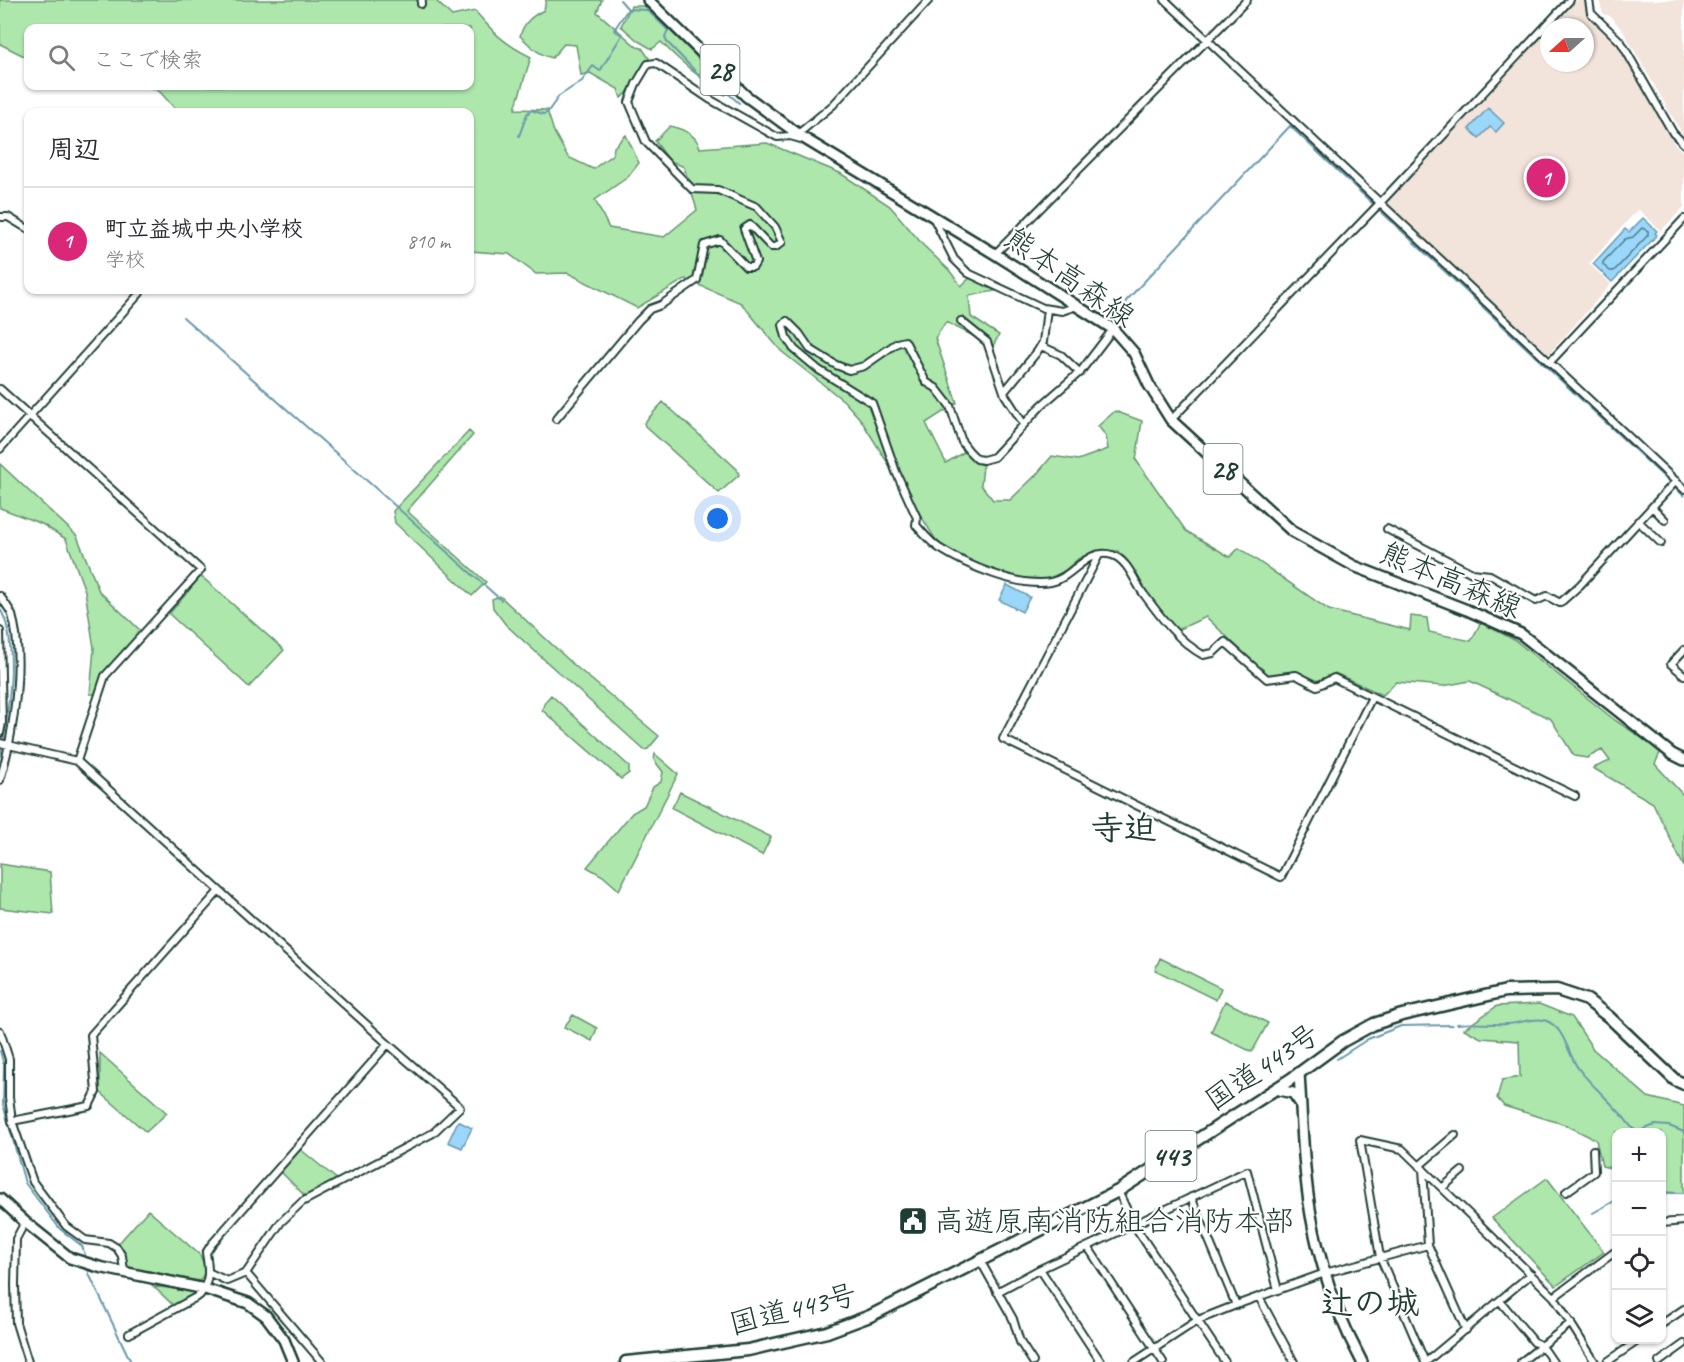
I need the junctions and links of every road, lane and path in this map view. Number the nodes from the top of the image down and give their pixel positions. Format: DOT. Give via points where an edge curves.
graph roads {
  1 [pos="648,0"];
  2 [pos="929,0"];
  3 [pos="1165,0"];
  4 [pos="1247,0"];
  5 [pos="1570,0"];
  6 [pos="1589,0"];
  7 [pos="1207,40"];
  8 [pos="801,137"];
  9 [pos="1684,144"];
  10 [pos="1380,204"];
  11 [pos="932,216"];
  12 [pos="0,217"];
  13 [pos="1684,219"];
  14 [pos="24,227"];
  15 [pos="995,254"];
  16 [pos="139,294"];
  17 [pos="1078,306"];
  18 [pos="1047,309"];
  19 [pos="961,321"];
  20 [pos="1113,329"];
  21 [pos="1041,346"];
  22 [pos="1550,362"];
  23 [pos="1080,373"];
  24 [pos="0,389"];
  25 [pos="1004,392"];
  26 [pos="31,416"];
  27 [pos="555,419"];
  28 [pos="1172,420"];
  29 [pos="1023,423"];
  30 [pos="0,448"];
  31 [pos="1676,481"];
  32 [pos="1684,489"];
  33 [pos="1652,507"];
  34 [pos="1665,520"];
  35 [pos="1638,521"];
  36 [pos="1387,529"];
  37 [pos="1661,543"];
  38 [pos="1099,554"];
  39 [pos="0,596"];
  40 [pos="0,631"];
  41 [pos="1684,650"];
  42 [pos="1684,675"];
  43 [pos="1372,697"];
  44 [pos="0,733"];
  45 [pos="0,744"];
  46 [pos="9,747"];
  47 [pos="1684,760"];
  48 [pos="77,761"];
  49 [pos="0,780"];
  50 [pos="1575,796"];
  51 [pos="219,891"];
  52 [pos="0,1031"];
  53 [pos="388,1044"];
  54 [pos="1299,1073"];
  55 [pos="1684,1084"];
  56 [pos="1275,1089"];
  57 [pos="1301,1106"];
  58 [pos="12,1121"];
  59 [pos="1455,1135"];
  60 [pos="1593,1150"];
  61 [pos="1421,1168"];
  62 [pos="1462,1171"];
  63 [pos="1442,1188"];
  64 [pos="1118,1191"];
  65 [pos="1566,1192"];
  66 [pos="1191,1197"];
  67 [pos="0,1199"];
  68 [pos="1684,1221"];
  69 [pos="25,1222"];
  70 [pos="1666,1223"];
  71 [pos="1134,1225"];
  72 [pos="1428,1245"];
  73 [pos="1088,1247"];
  74 [pos="1612,1255"];
  75 [pos="1380,1257"];
  76 [pos="981,1262"];
  77 [pos="1040,1269"];
  78 [pos="124,1271"];
  79 [pos="210,1273"];
  80 [pos="246,1273"];
  81 [pos="1325,1273"];
  82 [pos="1531,1274"];
  83 [pos="205,1289"];
  84 [pos="1278,1290"];
  85 [pos="997,1292"];
  86 [pos="1554,1296"];
  87 [pos="1259,1297"];
  88 [pos="1500,1301"];
  89 [pos="1236,1305"];
  90 [pos="1684,1309"];
  91 [pos="1198,1320"];
  92 [pos="1666,1321"];
  93 [pos="1571,1323"];
  94 [pos="1466,1330"];
  95 [pos="129,1334"];
  96 [pos="1633,1344"];
  97 [pos="1684,1344"];
  98 [pos="1542,1346"];
  99 [pos="1154,1348"];
  100 [pos="28,1362"];
  101 [pos="293,1362"];
  102 [pos="322,1362"];
  103 [pos="626,1362"];
  104 [pos="1033,1362"];
  105 [pos="1101,1362"];
  106 [pos="1134,1362"];
  107 [pos="1163,1362"];
  108 [pos="1225,1362"];
  109 [pos="1294,1362"];
  110 [pos="1362,1362"];
  111 [pos="1426,1362"];
  112 [pos="1521,1362"];
  113 [pos="1553,1362"];
  114 [pos="1595,1362"];
  115 [pos="1607,1362"];
  116 [pos="1659,1362"];
  1 -- 8 [label="main road, 熊本高森線 / 28" via="746,96"];
  2 -- 8 [label="street"];
  3 -- 7 [label="street"];
  4 -- 7 [label="street"];
  5 -- 10 [label="street"];
  6 -- 9 [label="street" via="1591,13 1621,42 1673,133"];
  7 -- 10 [label="street"];
  7 -- 15 [label="street"];
  8 -- 11 [label="main road, 熊本高森線 / 28"];
  8 -- 27 [label="street" via="777,137 656,63 648,64 629,102 646,142 692,189 717,190 757,207 775,227 782,242 771,247 750,225 744,230 755,255 753,267 746,267 720,240 704,245 697,280 638,321"];
  10 -- 22 [label="street"];
  10 -- 28 [label="street"];
  11 -- 15 [label="main road, 熊本高森線 / 28"];
  11 -- 18 [label="street" via="954,259 968,273"];
  12 -- 14 [label="street"];
  13 -- 22 [label="street"];
  15 -- 17 [label="main road, 熊本高森線 / 28"];
  16 -- 26 [label="street"];
  17 -- 18 [label="street" via="1062,311"];
  17 -- 20 [label="main road, 熊本高森線 / 28"];
  18 -- 21 [label="street"];
  19 -- 25 [label="street" via="987,342"];
  20 -- 23 [label="street"];
  20 -- 28 [label="main road, 熊本高森線 / 28" via="1134,353"];
  21 -- 23 [label="street" via="1061,355"];
  21 -- 25 [label="street"];
  22 -- 31 [label="street"];
  23 -- 29 [label="street"];
  24 -- 26 [label="street"];
  25 -- 29 [label="street"];
  26 -- 30 [label="street"];
  26 -- 48 [label="street" via="201,570 105,676"];
  28 -- 47 [label="main road, 熊本高森線 / 28" via="1293,532 1354,566 1521,634"];
  29 -- 38 [label="street" via="994,457 977,459 962,442 950,406 926,382 905,341 864,366 849,369 810,349 787,321 783,325 794,349 819,370 872,403 917,518 916,525 937,547 982,569 1022,581 1050,582 1062,578"];
  31 -- 32 [label="street"];
  31 -- 33 [label="street"];
  33 -- 34 [label="street"];
  33 -- 35 [label="street"];
  35 -- 36 [label="street" via="1560,603 1547,596 1536,601 1490,575 1472,573"];
  35 -- 37 [label="street"];
  38 -- 43 [label="street" via="1112,555 1125,564 1171,629 1203,655 1213,653 1225,642 1267,679 1296,675 1317,686 1334,678"];
  38 -- 43 [label="street" via="1003,739 1281,877"];
  39 -- 46 [label="street" via="12,614 17,649"];
  40 -- 44 [label="street"];
  41 -- 42 [label="street" via="1671,664"];
  43 -- 50 [label="street"];
  45 -- 46 [label="street"];
  46 -- 48 [label="street"];
  46 -- 49 [label="street"];
  48 -- 51 [label="street"];
  51 -- 53 [label="street"];
  51 -- 58 [label="street" via="92,1035 96,1092 89,1106"];
  52 -- 58 [label="street" via="9,1059"];
  53 -- 79 [label="street" via="211,1245 206,1253"];
  53 -- 80 [label="street" via="460,1107 433,1133 302,1202 281,1222"];
  54 -- 55 [label="highway, 国道443号 / 443" via="1374,1024 1506,991 1557,990 1587,1000"];
  54 -- 56 [label="highway, 国道443号 / 443"];
  54 -- 57 [label="main road"];
  56 -- 57 [label="main road" via="1293,1093"];
  56 -- 64 [label="highway, 国道443号 / 443"];
  57 -- 81 [label="main road" via="1312,1216"];
  58 -- 78 [label="street" via="33,1182 66,1226 85,1240 117,1248"];
  59 -- 61 [label="street"];
  60 -- 65 [label="street" via="1594,1172"];
  61 -- 63 [label="street"];
  61 -- 72 [label="street"];
  61 -- 75 [label="street" via="1402,1149 1360,1140"];
  62 -- 63 [label="street"];
  63 -- 82 [label="street"];
  64 -- 71 [label="street"];
  64 -- 76 [label="highway, 国道443号 / 443"];
  66 -- 71 [label="street"];
  66 -- 84 [label="street" via="1247,1171"];
  66 -- 89 [label="street"];
  67 -- 69 [label="main road"];
  68 -- 70 [label="street"];
  69 -- 78 [label="main road" via="70,1258"];
  69 -- 100 [label="street" via="16,1239 15,1285 16,1323"];
  71 -- 73 [label="street"];
  71 -- 91 [label="street"];
  72 -- 75 [label="street"];
  72 -- 94 [label="street"];
  73 -- 77 [label="street"];
  73 -- 99 [label="street"];
  74 -- 86 [label="street"];
  75 -- 81 [label="street"];
  75 -- 111 [label="street"];
  76 -- 85 [label="street"];
  76 -- 103 [label="highway, 国道443号 / 443" via="870,1316 827,1332 748,1350"];
  77 -- 85 [label="street"];
  77 -- 105 [label="street"];
  78 -- 83 [label="main road"];
  79 -- 80 [label="street" via="227,1281"];
  79 -- 83 [label="street"];
  80 -- 102 [label="street"];
  81 -- 84 [label="street"];
  81 -- 110 [label="main road"];
  82 -- 86 [label="street"];
  82 -- 88 [label="street"];
  83 -- 95 [label="street"];
  83 -- 101 [label="main road" via="248,1303 266,1316 284,1340"];
  84 -- 87 [label="street"];
  85 -- 104 [label="street"];
  86 -- 93 [label="street"];
  87 -- 89 [label="street"];
  87 -- 109 [label="street"];
  88 -- 94 [label="street"];
  88 -- 98 [label="street" via="1534,1342"];
  89 -- 91 [label="street"];
  90 -- 92 [label="street"];
  91 -- 99 [label="street"];
  91 -- 108 [label="street"];
  93 -- 98 [label="street"];
  93 -- 114 [label="street"];
  94 -- 111 [label="street"];
  96 -- 115 [label="street"];
  97 -- 116 [label="street"];
  98 -- 112 [label="street"];
  98 -- 113 [label="street"];
  99 -- 106 [label="street"];
  99 -- 107 [label="street"];
}
